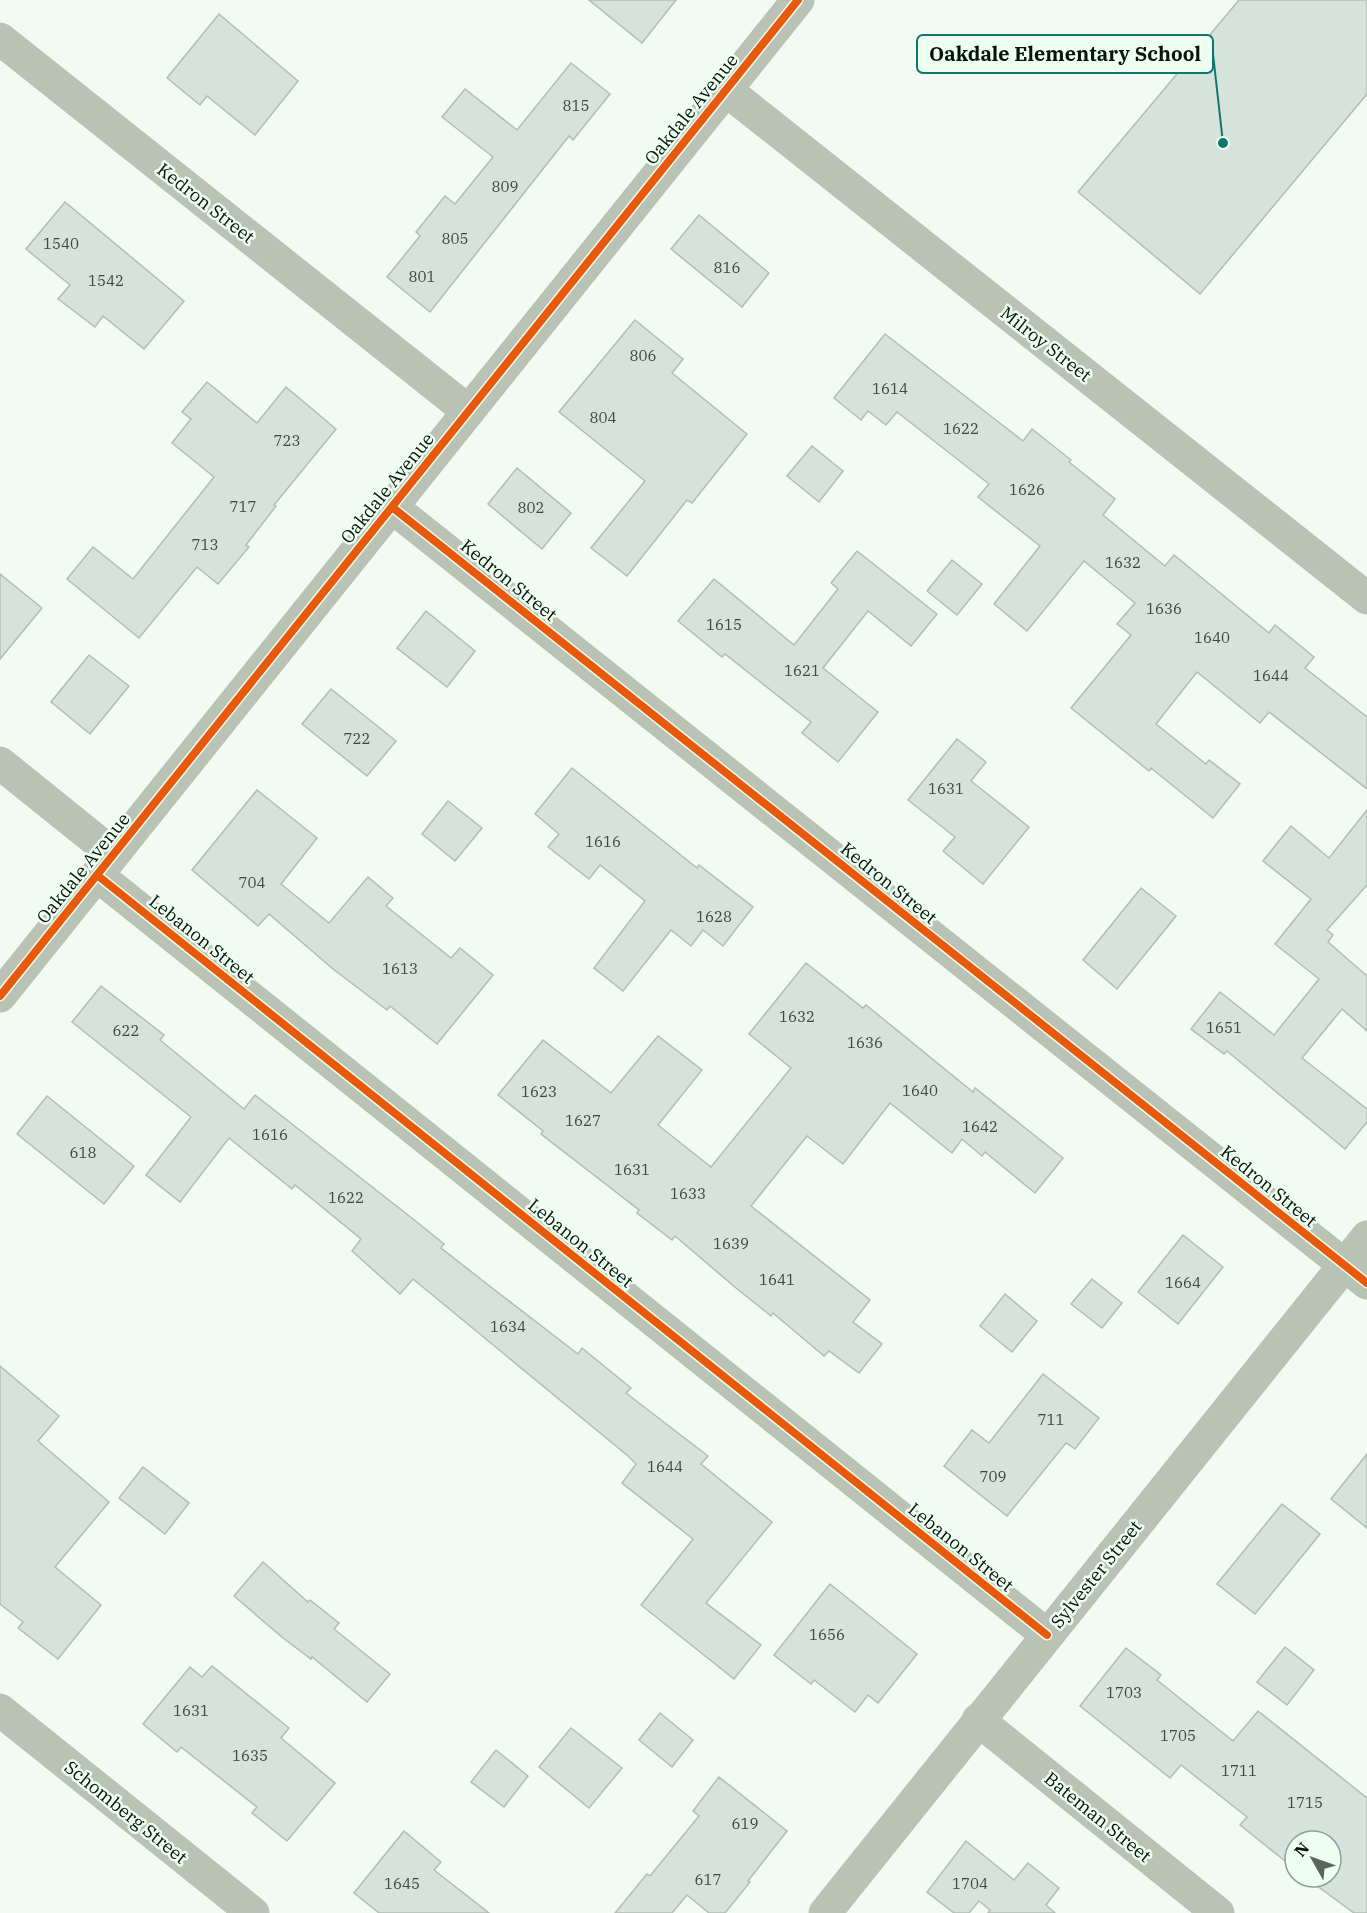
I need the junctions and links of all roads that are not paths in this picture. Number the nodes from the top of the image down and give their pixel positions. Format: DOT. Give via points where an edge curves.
graph roads {
  1 [pos="798,0"];
  2 [pos="0,39"];
  3 [pos="726,90"];
  4 [pos="468,411"];
  5 [pos="392,507"];
  6 [pos="1367,598"];
  7 [pos="0,763"];
  8 [pos="105,864"];
  9 [pos="0,996"];
  10 [pos="1367,1237"];
  11 [pos="1355,1274"];
  12 [pos="1047,1635"];
  13 [pos="0,1710"];
  14 [pos="978,1720"];
  15 [pos="253,1913"];
  16 [pos="825,1913"];
  17 [pos="1218,1913"];
  1 -- 3 [label="street, Oakdale Avenue"];
  2 -- 4 [label="street, Kedron Street"];
  3 -- 4 [label="street, Oakdale Avenue"];
  3 -- 6 [label="street, Milroy Street"];
  4 -- 5 [label="street, Oakdale Avenue"];
  5 -- 8 [label="street, Oakdale Avenue"];
  5 -- 11 [label="street, Kedron Street"];
  7 -- 8 [label="street, Lebanon Street"];
  8 -- 9 [label="street, Oakdale Avenue"];
  8 -- 12 [label="street, Lebanon Street"];
  10 -- 11 [label="street, Sylvester Street"];
  11 -- 12 [label="street, Sylvester Street"];
  12 -- 14 [label="street, Sylvester Street"];
  13 -- 15 [label="street, Schomberg Street"];
  14 -- 16 [label="street, Sylvester Street"];
  14 -- 17 [label="street, Bateman Street"];
}
